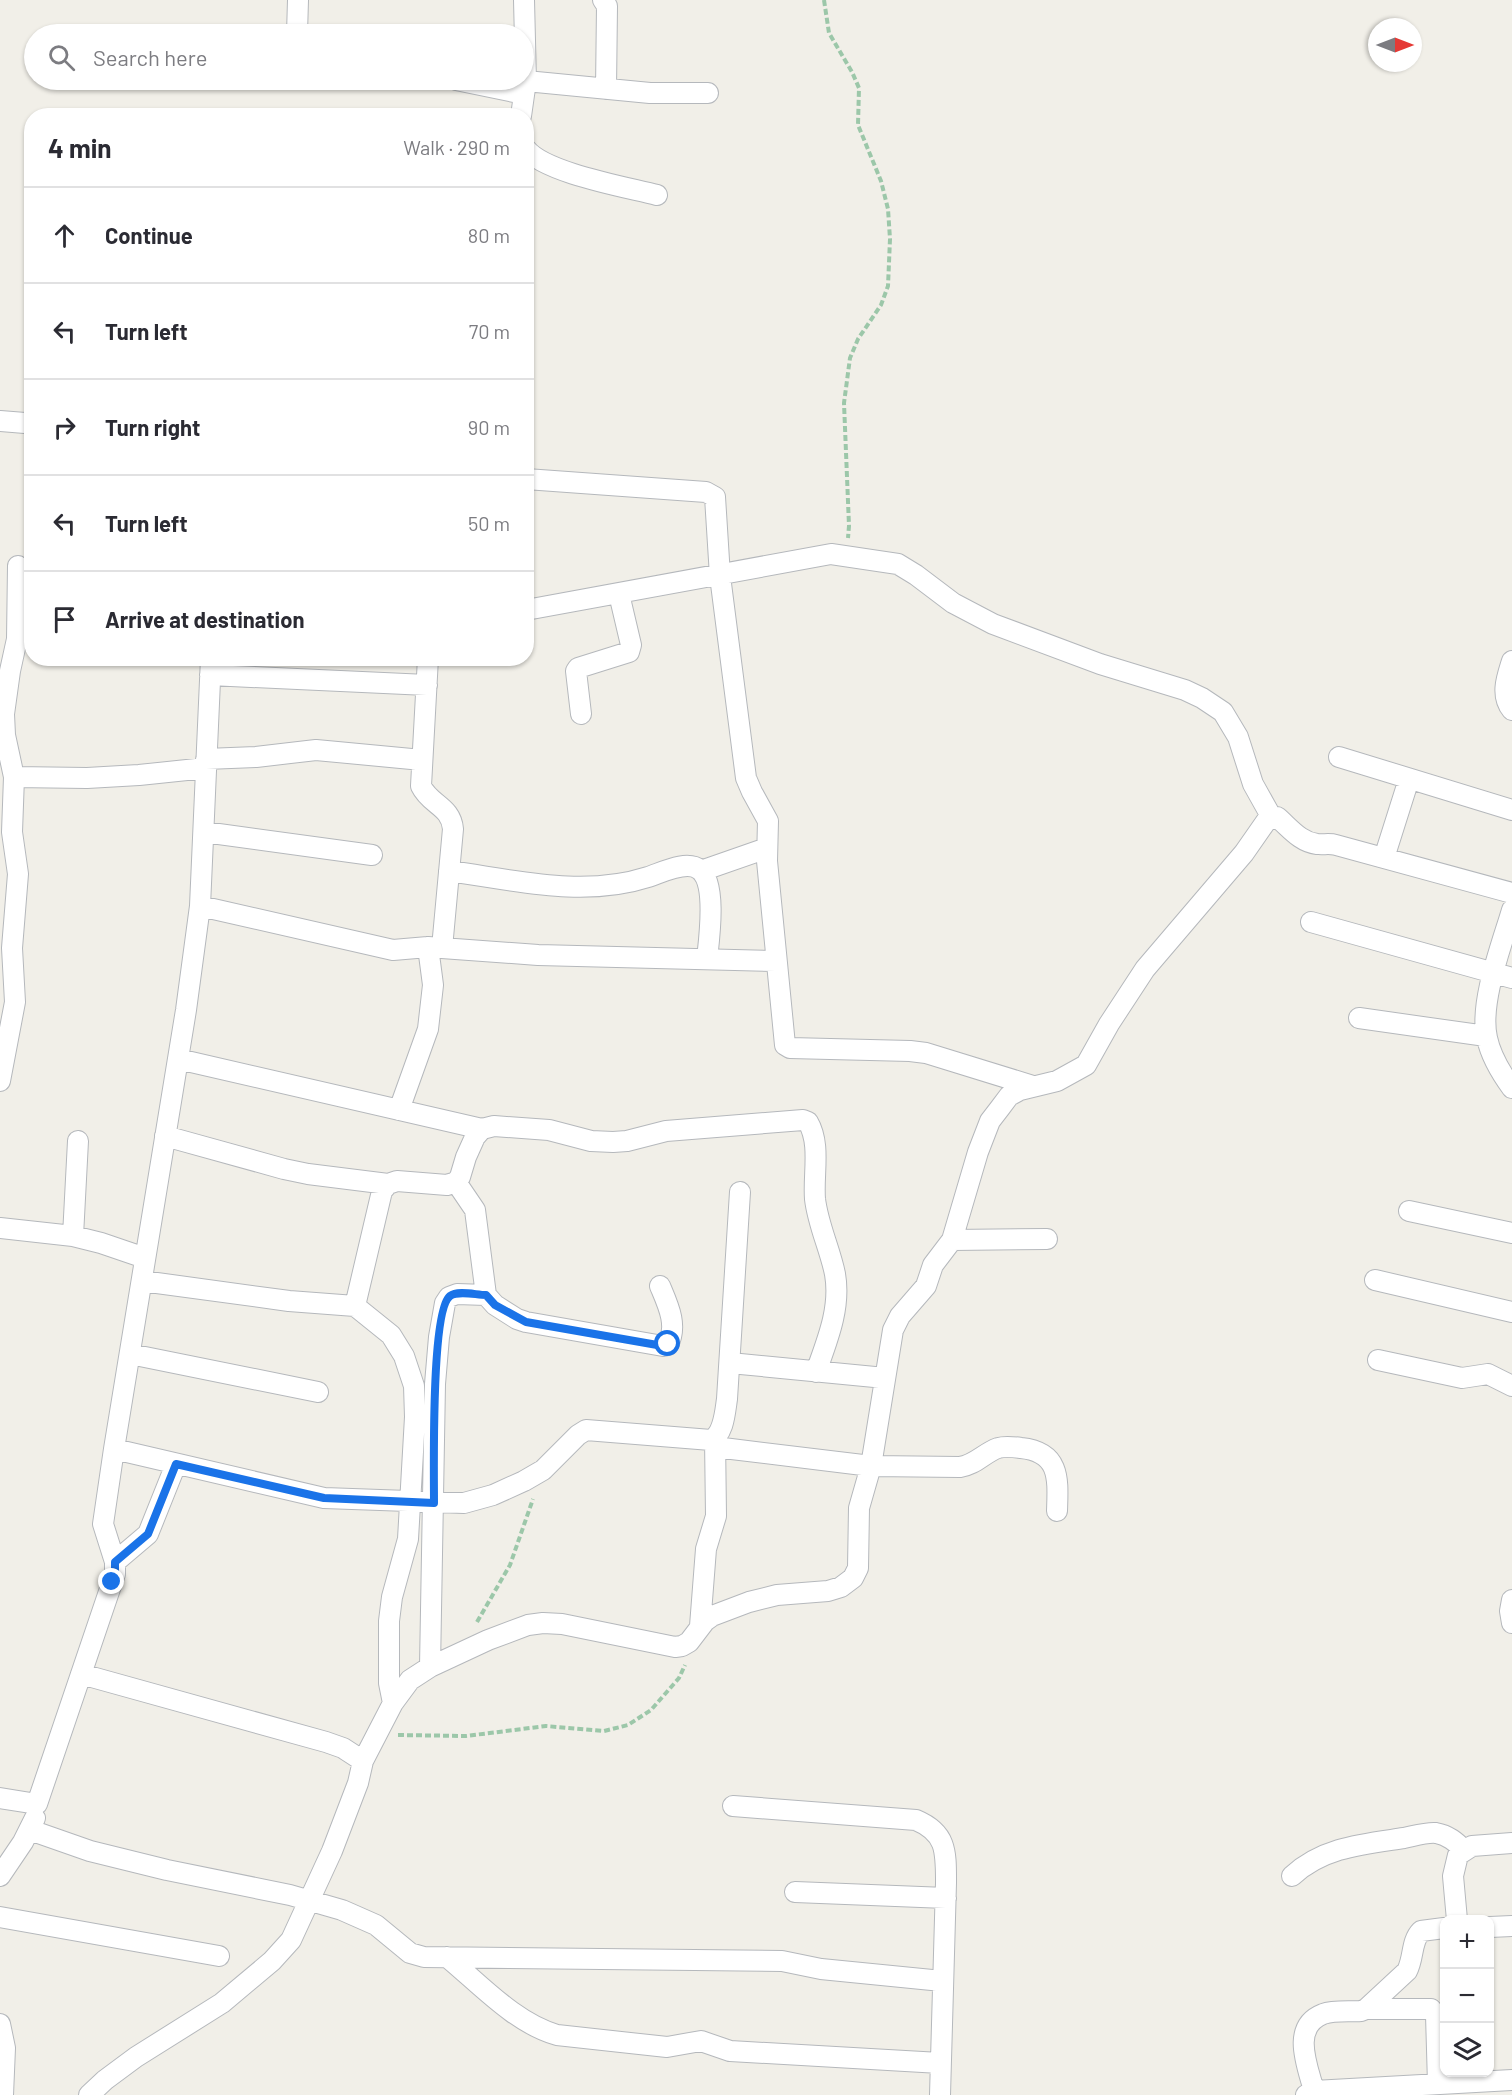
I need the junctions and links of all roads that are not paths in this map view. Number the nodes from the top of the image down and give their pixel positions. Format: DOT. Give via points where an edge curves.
graph roads {
  1 [pos="298,0"];
  2 [pos="524,0"];
  3 [pos="603,0"];
  4 [pos="297,24"];
  5 [pos="524,24"];
  6 [pos="534,87"];
  7 [pos="606,89"];
  8 [pos="525,90"];
  9 [pos="708,93"];
  10 [pos="522,108"];
  11 [pos="534,158"];
  12 [pos="657,195"];
  13 [pos="0,421"];
  14 [pos="24,423"];
  15 [pos="534,480"];
  16 [pos="16,566"];
  17 [pos="720,576"];
  18 [pos="619,594"];
  19 [pos="534,609"];
  20 [pos="1512,661"];
  21 [pos="428,666"];
  22 [pos="210,667"];
  23 [pos="427,686"];
  24 [pos="1512,710"];
  25 [pos="581,714"];
  26 [pos="1339,758"];
  27 [pos="422,760"];
  28 [pos="206,764"];
  29 [pos="14,777"];
  30 [pos="1409,779"];
  31 [pos="1512,810"];
  32 [pos="1272,818"];
  33 [pos="204,832"];
  34 [pos="767,848"];
  35 [pos="372,855"];
  36 [pos="1384,858"];
  37 [pos="449,871"];
  38 [pos="701,871"];
  39 [pos="1512,893"];
  40 [pos="200,906"];
  41 [pos="1512,910"];
  42 [pos="1311,922"];
  43 [pos="435,948"];
  44 [pos="707,959"];
  45 [pos="776,961"];
  46 [pos="1492,973"];
  47 [pos="1512,978"];
  48 [pos="1359,1018"];
  49 [pos="1486,1036"];
  50 [pos="1492,1056"];
  51 [pos="178,1059"];
  52 [pos="1512,1060"];
  53 [pos="0,1082"];
  54 [pos="1033,1086"];
  55 [pos="1512,1088"];
  56 [pos="399,1110"];
  57 [pos="482,1129"];
  58 [pos="165,1136"];
  59 [pos="78,1141"];
  60 [pos="456,1182"];
  61 [pos="388,1184"];
  62 [pos="740,1192"];
  63 [pos="1408,1211"];
  64 [pos="0,1228"];
  65 [pos="1512,1233"];
  66 [pos="74,1236"];
  67 [pos="1047,1239"];
  68 [pos="952,1240"];
  69 [pos="145,1258"];
  70 [pos="1375,1280"];
  71 [pos="142,1281"];
  72 [pos="660,1286"];
  73 [pos="486,1295"];
  74 [pos="355,1306"];
  75 [pos="1512,1312"];
  76 [pos="130,1354"];
  77 [pos="1378,1360"];
  78 [pos="730,1363"];
  79 [pos="816,1372"];
  80 [pos="885,1378"];
  81 [pos="1512,1386"];
  82 [pos="318,1392"];
  83 [pos="715,1442"];
  84 [pos="114,1449"];
  85 [pos="176,1464"];
  86 [pos="871,1466"];
  87 [pos="411,1502"];
  88 [pos="434,1503"];
  89 [pos="1056,1511"];
  90 [pos="115,1562"];
  91 [pos="1512,1600"];
  92 [pos="1512,1623"];
  93 [pos="700,1626"];
  94 [pos="430,1667"];
  95 [pos="81,1674"];
  96 [pos="393,1703"];
  97 [pos="363,1761"];
  98 [pos="0,1798"];
  99 [pos="37,1804"];
  100 [pos="733,1806"];
  101 [pos="30,1830"];
  102 [pos="1512,1843"];
  103 [pos="1464,1850"];
  104 [pos="0,1876"];
  105 [pos="1292,1876"];
  106 [pos="795,1892"];
  107 [pos="946,1898"];
  108 [pos="309,1901"];
  109 [pos="1457,1915"];
  110 [pos="0,1917"];
  111 [pos="1512,1926"];
  112 [pos="1494,1927"];
  113 [pos="1440,1928"];
  114 [pos="219,1956"];
  115 [pos="447,1957"];
  116 [pos="942,1981"];
  117 [pos="1366,2009"];
  118 [pos="0,2024"];
  119 [pos="940,2063"];
  120 [pos="1512,2080"];
  121 [pos="1438,2084"];
  122 [pos="1310,2093"];
  123 [pos="3,2095"];
  124 [pos="89,2095"];
  125 [pos="940,2095"];
  1 -- 4 [label="street"];
  2 -- 5 [label="street"];
  3 -- 7 [label="street" via="607,6"];
  6 -- 7 [label="street"];
  7 -- 9 [label="street"];
  8 -- 10 [label="street"];
  11 -- 12 [label="street" via="557,169"];
  13 -- 14 [label="street"];
  15 -- 17 [label="street" via="706,492 717,503"];
  16 -- 29 [label="street" via="17,639 4,714"];
  17 -- 18 [label="street"];
  17 -- 32 [label="street" via="831,554 898,564 953,603 993,624 1100,664 1185,690 1223,712"];
  17 -- 34 [label="street" via="746,778 768,821"];
  18 -- 19 [label="street"];
  18 -- 25 [label="street" via="631,645 628,652 578,668"];
  20 -- 24 [label="street" via="1505,688"];
  21 -- 23 [label="street"];
  22 -- 23 [label="street"];
  22 -- 28 [label="street"];
  23 -- 27 [label="street"];
  26 -- 30 [label="street"];
  27 -- 28 [label="street" via="316,750"];
  27 -- 37 [label="street" via="424,793 452,820"];
  28 -- 29 [label="street" via="87,778"];
  28 -- 33 [label="street"];
  29 -- 53 [label="street" via="12,832 18,874 12,948 15,1002"];
  30 -- 31 [label="street"];
  30 -- 36 [label="street"];
  32 -- 36 [label="street" via="1277,817 1306,841 1330,843"];
  32 -- 54 [label="street" via="1145,969 1086,1065 1057,1081"];
  33 -- 35 [label="street"];
  33 -- 40 [label="street"];
  34 -- 38 [label="street"];
  34 -- 45 [label="street"];
  36 -- 39 [label="street"];
  37 -- 38 [label="street" via="576,888 623,884 677,868"];
  37 -- 43 [label="street"];
  38 -- 44 [label="street" via="710,898"];
  40 -- 43 [label="street" via="393,950"];
  40 -- 51 [label="street"];
  41 -- 46 [label="street"];
  42 -- 46 [label="street"];
  43 -- 44 [label="street"];
  43 -- 56 [label="street" via="428,1029"];
  44 -- 45 [label="street"];
  45 -- 54 [label="street" via="784,1045 790,1048 926,1053"];
  46 -- 47 [label="street"];
  46 -- 49 [label="street"];
  48 -- 49 [label="street"];
  49 -- 50 [label="street"];
  50 -- 52 [label="street"];
  50 -- 55 [label="street"];
  51 -- 56 [label="street"];
  51 -- 58 [label="street"];
  54 -- 68 [label="street" via="1009,1096 990,1121"];
  56 -- 57 [label="street"];
  57 -- 60 [label="street"];
  57 -- 79 [label="street" via="494,1126 549,1130 591,1141 613,1142 666,1131 808,1122 815,1141 816,1210 835,1275 836,1299 832,1326"];
  58 -- 61 [label="street" via="284,1169"];
  58 -- 69 [label="street"];
  59 -- 66 [label="street"];
  60 -- 61 [label="street"];
  60 -- 73 [label="street" via="475,1210"];
  61 -- 74 [label="street" via="382,1191"];
  62 -- 78 [label="street"];
  63 -- 65 [label="street"];
  64 -- 66 [label="street"];
  66 -- 69 [label="street"];
  67 -- 68 [label="street"];
  68 -- 80 [label="street" via="933,1265 926,1286 896,1323"];
  69 -- 71 [label="street"];
  70 -- 75 [label="street"];
  71 -- 74 [label="street"];
  71 -- 76 [label="street"];
  72 -- 73 [label="street" via="673,1323 672,1338 663,1346 526,1322 495,1305"];
  73 -- 88 [label="street" via="457,1294 449,1296 445,1303 435,1384"];
  74 -- 87 [label="street" via="391,1335 404,1356 414,1386"];
  76 -- 82 [label="street"];
  76 -- 84 [label="street"];
  77 -- 81 [label="street" via="1462,1378 1488,1374"];
  78 -- 79 [label="street"];
  78 -- 83 [label="street" via="724,1419"];
  79 -- 80 [label="street"];
  80 -- 86 [label="street"];
  83 -- 86 [label="street"];
  83 -- 88 [label="street" via="586,1430 543,1470 524,1481 464,1503"];
  83 -- 93 [label="street" via="716,1516 706,1549"];
  84 -- 85 [label="street"];
  84 -- 90 [label="street" via="103,1524"];
  85 -- 87 [label="street" via="324,1498"];
  85 -- 90 [label="street" via="148,1534"];
  86 -- 89 [label="street" via="960,1467 997,1448 1028,1448 1049,1459 1055,1468"];
  86 -- 93 [label="street" via="860,1508 858,1568 853,1578 828,1590 749,1602 712,1616"];
  87 -- 88 [label="street"];
  87 -- 96 [label="street" via="408,1539 389,1621 389,1683"];
  88 -- 94 [label="street"];
  90 -- 95 [label="street" via="115,1574"];
  91 -- 92 [label="street"];
  93 -- 94 [label="street" via="689,1642 675,1647 562,1624 528,1625"];
  94 -- 96 [label="street" via="410,1680"];
  95 -- 97 [label="street" via="326,1742"];
  95 -- 99 [label="street"];
  96 -- 97 [label="street"];
  97 -- 108 [label="street" via="332,1851"];
  98 -- 99 [label="street"];
  99 -- 101 [label="street"];
  100 -- 107 [label="street" via="890,1817 930,1826 946,1853"];
  101 -- 104 [label="street"];
  101 -- 108 [label="street" via="90,1851"];
  102 -- 103 [label="street"];
  103 -- 105 [label="street" via="1456,1841 1436,1833 1356,1845 1303,1865"];
  103 -- 109 [label="street" via="1458,1855 1453,1876"];
  106 -- 107 [label="street"];
  107 -- 116 [label="street"];
  108 -- 115 [label="street" via="376,1925 410,1953"];
  108 -- 124 [label="street" via="291,1940 272,1962 222,2003 136,2057"];
  110 -- 114 [label="street"];
  111 -- 112 [label="street"];
  113 -- 117 [label="street" via="1421,1930 1407,1971"];
  115 -- 116 [label="street" via="782,1961 821,1969"];
  115 -- 119 [label="street" via="521,2018 557,2036 667,2047 701,2041 730,2051"];
  116 -- 119 [label="street"];
  117 -- 121 [label="street" via="1434,2012"];
  117 -- 122 [label="street" via="1323,2014 1307,2029 1303,2050"];
  118 -- 123 [label="street"];
  119 -- 125 [label="street"];
  120 -- 121 [label="street"];
  121 -- 122 [label="street"];
}
